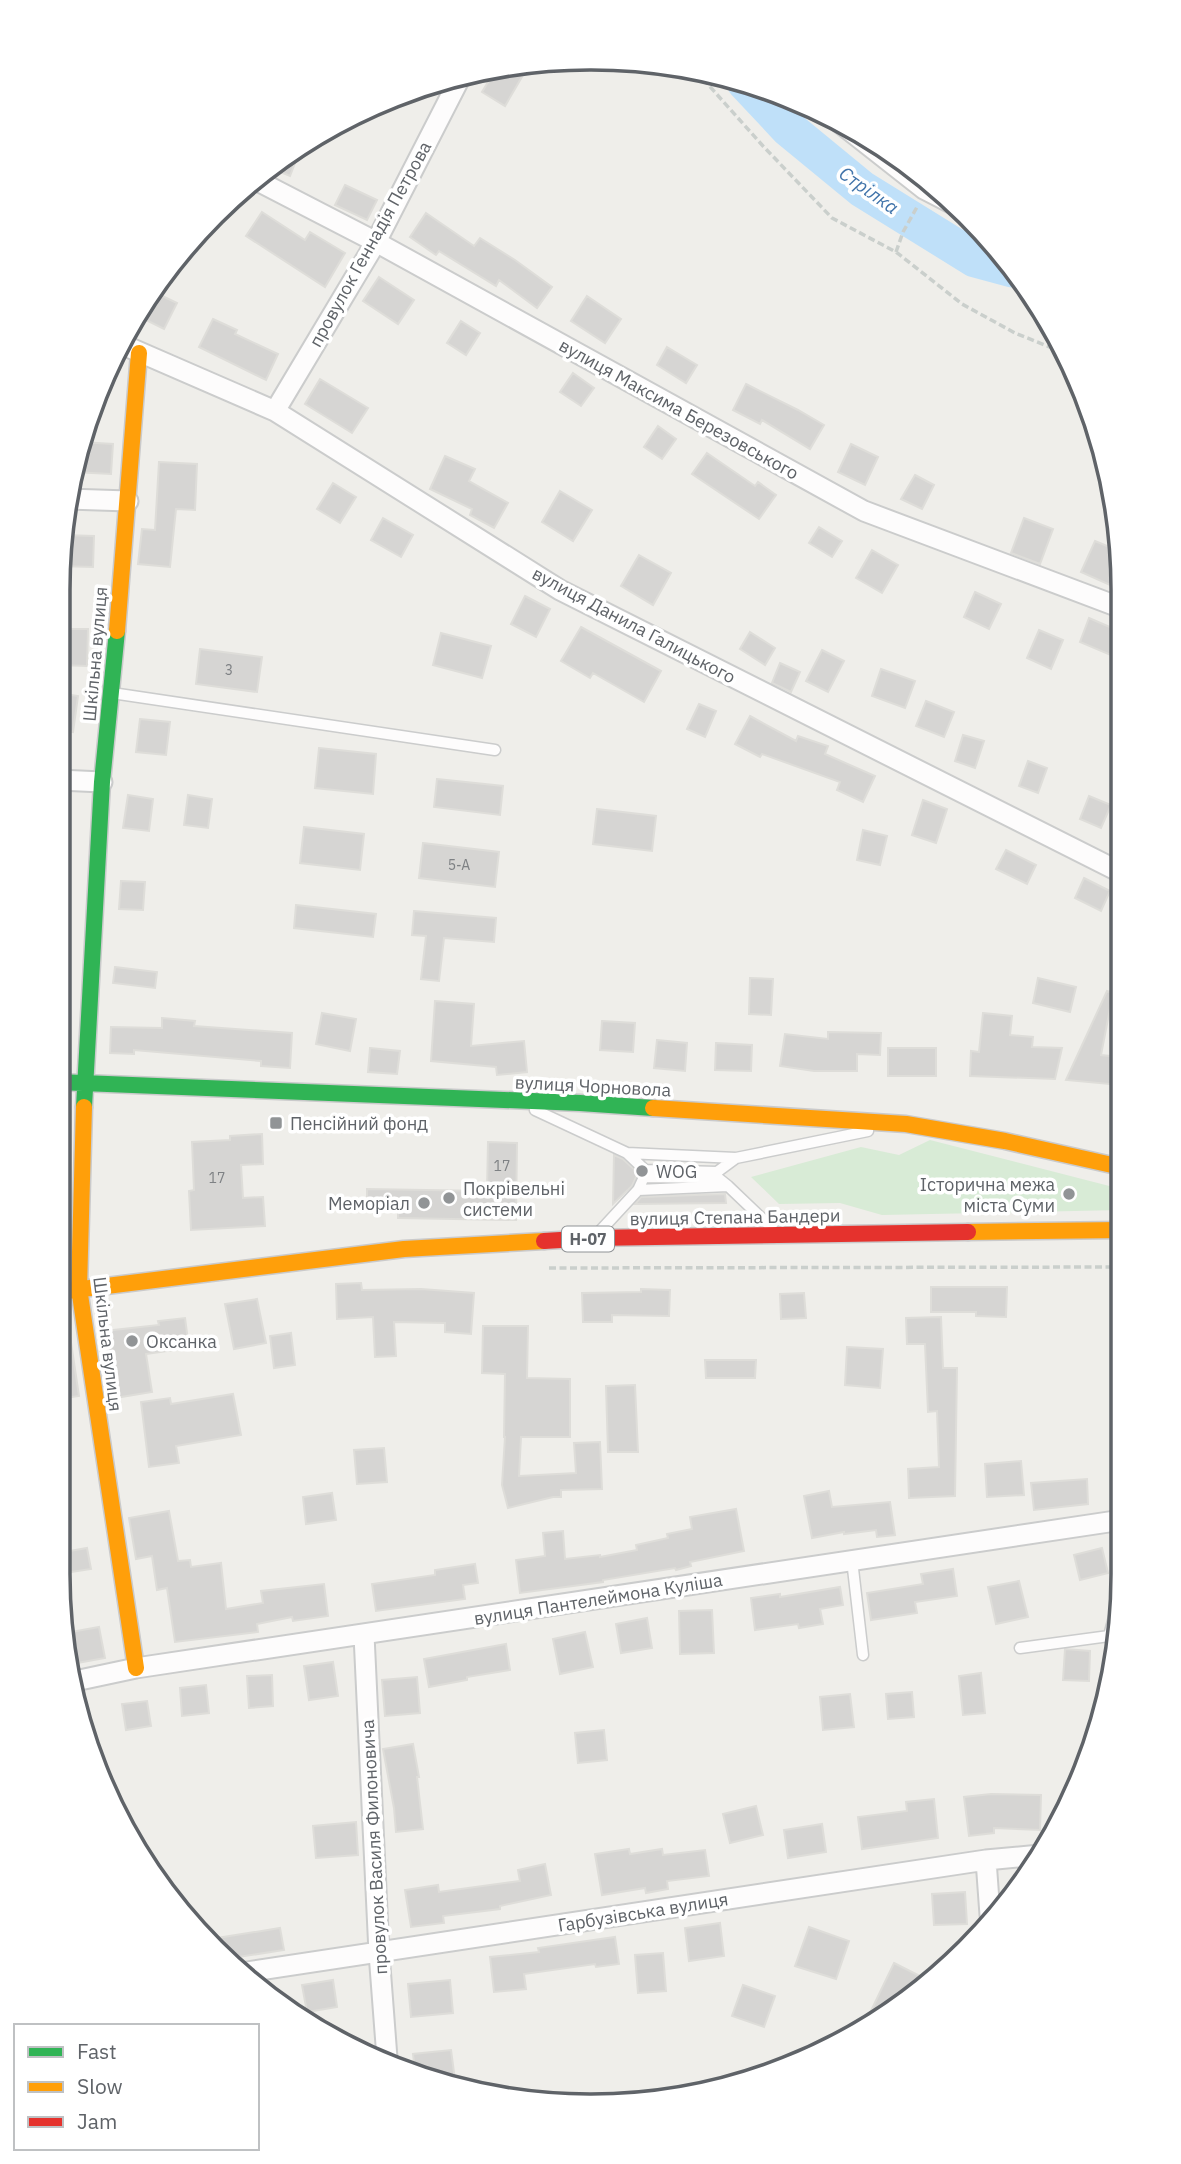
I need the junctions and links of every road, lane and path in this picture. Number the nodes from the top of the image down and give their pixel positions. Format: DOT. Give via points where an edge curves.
graph roads {
  1 [pos="707,84"];
  2 [pos="456,88"];
  3 [pos="265,185"];
  4 [pos="920,203"];
  5 [pos="376,242"];
  6 [pos="896,252"];
  7 [pos="1050,347"];
  8 [pos="130,349"];
  9 [pos="139,353"];
  10 [pos="275,411"];
  11 [pos="78,499"];
  12 [pos="128,501"];
  13 [pos="1111,604"];
  14 [pos="112,693"];
  15 [pos="495,750"];
  16 [pos="70,781"];
  17 [pos="102,782"];
  18 [pos="1111,867"];
  19 [pos="70,1082"];
  20 [pos="86,1082"];
  21 [pos="517,1101"];
  22 [pos="906,1124"];
  23 [pos="626,1153"];
  24 [pos="736,1158"];
  25 [pos="1111,1165"];
  26 [pos="1111,1230"];
  27 [pos="780,1235"];
  28 [pos="593,1238"];
  29 [pos="1111,1267"];
  30 [pos="542,1268"];
  31 [pos="79,1288"];
  32 [pos="70,1290"];
  33 [pos="1111,1522"];
  34 [pos="852,1560"];
  35 [pos="364,1635"];
  36 [pos="1107,1636"];
  37 [pos="1020,1648"];
  38 [pos="863,1655"];
  39 [pos="136,1668"];
  40 [pos="81,1680"];
  41 [pos="1027,1856"];
  42 [pos="986,1860"];
  43 [pos="989,1907"];
  44 [pos="379,1953"];
  45 [pos="255,1971"];
  46 [pos="387,2052"];
  1 -- 6 [label="path" via="832,218"];
  2 -- 5 [label="street, провулок Геннадія Петрова"];
  3 -- 5 [label="street, вулиця Максима Березовського"];
  4 -- 6 [label="path"];
  5 -- 10 [label="street, провулок Геннадія Петрова"];
  5 -- 13 [label="street, вулиця Максима Березовського" via="864,511"];
  6 -- 7 [label="path" via="962,304"];
  8 -- 9 [label="street, вулиця Данила Галицького"];
  9 -- 10 [label="street, вулиця Данила Галицького"];
  9 -- 12 [label="main road, Шкільна вулиця"];
  10 -- 18 [label="street, вулиця Данила Галицького" via="560,590"];
  11 -- 12 [label="street"];
  12 -- 14 [label="main road, Шкільна вулиця"];
  14 -- 15 [label="lane"];
  14 -- 17 [label="main road, Шкільна вулиця"];
  16 -- 17 [label="street"];
  17 -- 20 [label="main road, Шкільна вулиця"];
  19 -- 20 [label="main road, вулиця Чорновола"];
  20 -- 21 [label="main road, вулиця Чорновола"];
  20 -- 31 [label="main road, Шкільна вулиця"];
  21 -- 22 [label="main road, вулиця Чорновола"];
  21 -- 23 [label="lane"];
  22 -- 24 [label="lane"];
  22 -- 25 [label="main road, вулиця Чорновола"];
  23 -- 24 [label="lane"];
  23 -- 24 [label="lane" via="645,1170 717,1172"];
  26 -- 27 [label="main road, вулиця Степана Бандери / Н-07"];
  27 -- 28 [label="main road, вулиця Степана Бандери / Н-07"];
  27 -- 28 [label="lane" via="728,1186 638,1190"];
  28 -- 31 [label="main road, вулиця Степана Бандери / Н-07" via="404,1249"];
  29 -- 30 [label="path"];
  31 -- 32 [label="main road, вулиця Степана Бандери / Н-07"];
  31 -- 39 [label="main road, Шкільна вулиця"];
  33 -- 34 [label="street, вулиця Пантелеймона Куліша"];
  34 -- 35 [label="street, вулиця Пантелеймона Куліша"];
  34 -- 38 [label="lane"];
  35 -- 39 [label="street, вулиця Пантелеймона Куліша"];
  35 -- 44 [label="street, провулок Василя Филоновича"];
  36 -- 37 [label="lane"];
  39 -- 40 [label="street, вулиця Пантелеймона Куліша"];
  41 -- 42 [label="street, Гарбузівська вулиця"];
  42 -- 43 [label="street"];
  42 -- 44 [label="street, Гарбузівська вулиця"];
  44 -- 45 [label="street, Гарбузівська вулиця"];
  44 -- 46 [label="street, провулок Василя Филоновича"];
}
